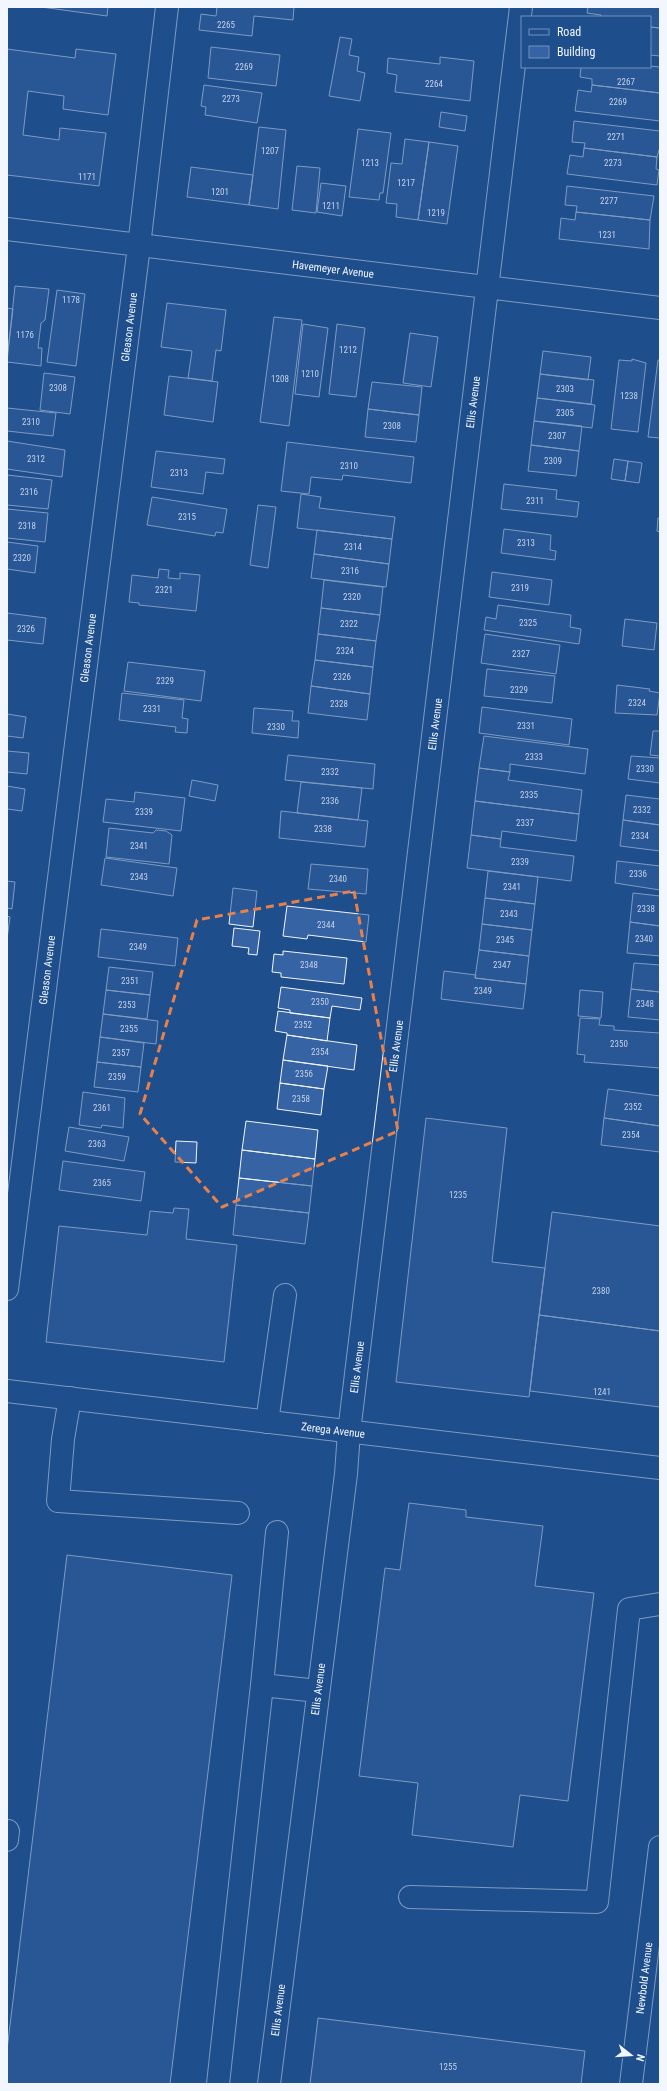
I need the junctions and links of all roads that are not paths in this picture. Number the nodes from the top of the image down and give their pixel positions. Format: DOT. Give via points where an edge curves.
graph roads {
  1 [pos="167,7"];
  2 [pos="521,7"];
  3 [pos="7,229"];
  4 [pos="139,246"];
  5 [pos="487,287"];
  6 [pos="660,308"];
  7 [pos="7,1289"];
  8 [pos="284,1295"];
  9 [pos="7,1390"];
  10 [pos="70,1398"];
  11 [pos="267,1422"];
  12 [pos="349,1432"];
  13 [pos="660,1468"];
  14 [pos="238,1513"];
  15 [pos="277,1532"];
  16 [pos="660,1604"];
  17 [pos="262,1685"];
  18 [pos="318,1691"];
  19 [pos="660,1847"];
  20 [pos="410,1897"];
  21 [pos="218,2084"];
  22 [pos="269,2084"];
  23 [pos="630,2084"];
  1 -- 4 [label="street, Gleason Avenue"];
  2 -- 5 [label="street, Ellis Avenue"];
  3 -- 4 [label="street, Havemeyer Avenue"];
  4 -- 5 [label="street, Havemeyer Avenue"];
  4 -- 7 [label="street, Gleason Avenue"];
  5 -- 6 [label="street, Havemeyer Avenue"];
  5 -- 12 [label="street, Ellis Avenue"];
  8 -- 11 [label="street"];
  9 -- 10 [label="street, Zerega Avenue"];
  10 -- 11 [label="street, Zerega Avenue"];
  10 -- 14 [label="street" via="63,1439 58,1501"];
  11 -- 12 [label="street, Zerega Avenue"];
  12 -- 13 [label="street, Zerega Avenue"];
  12 -- 18 [label="street, Ellis Avenue" via="346,1474"];
  15 -- 17 [label="street"];
  16 -- 20 [label="street" via="629,1609 597,1902"];
  17 -- 18 [label="street"];
  17 -- 21 [label="street"];
  18 -- 22 [label="street, Ellis Avenue"];
  19 -- 23 [label="street, Newbold Avenue"];
}
